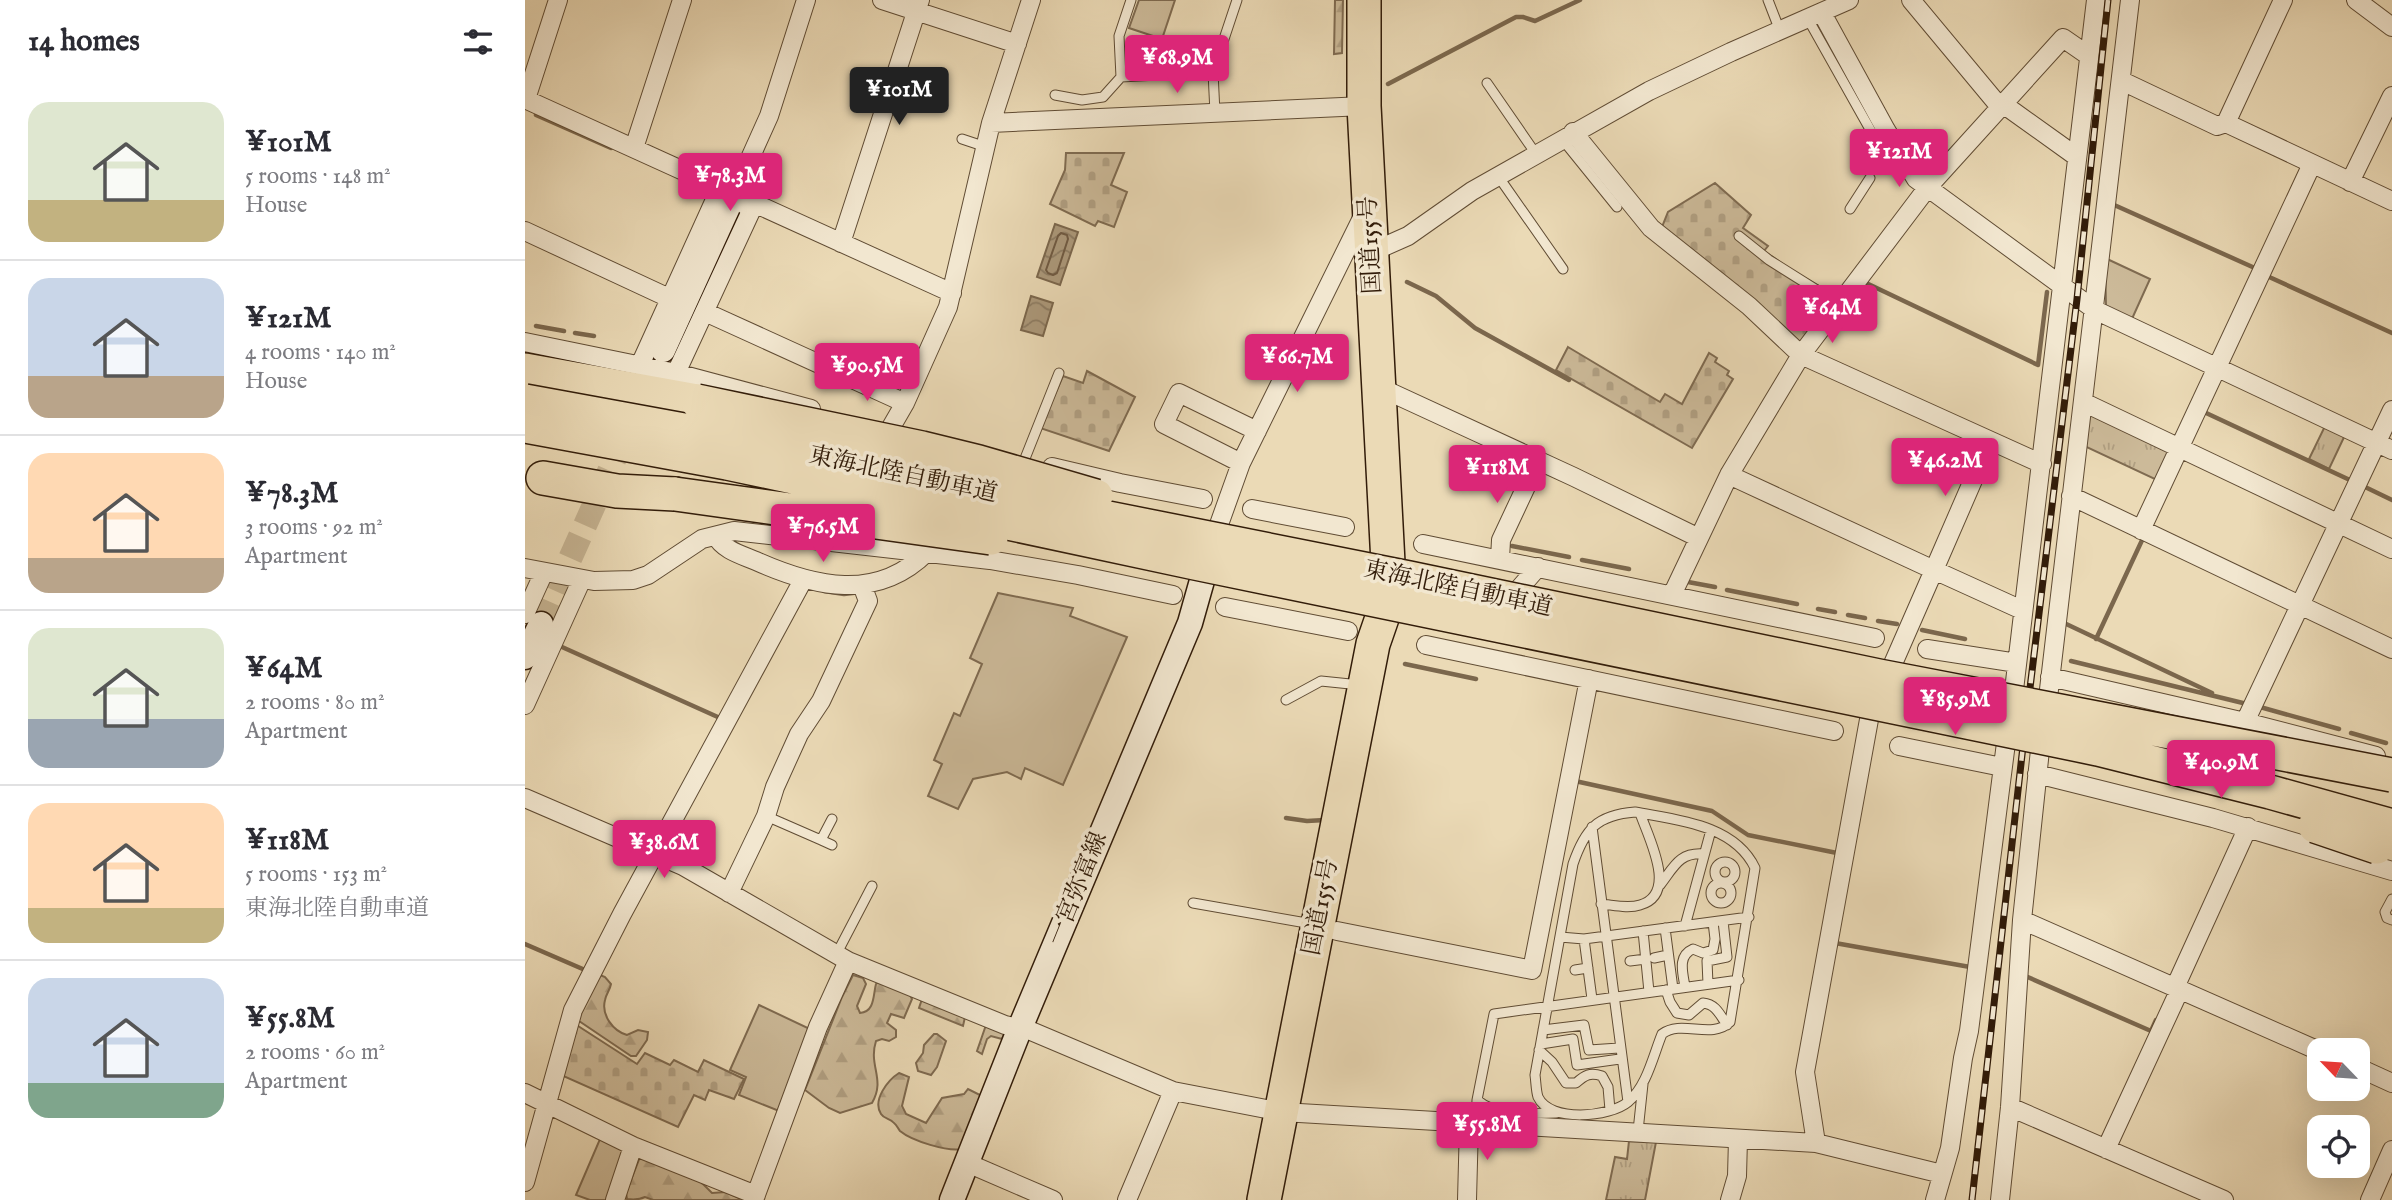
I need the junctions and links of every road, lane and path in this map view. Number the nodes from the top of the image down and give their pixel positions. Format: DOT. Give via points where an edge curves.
graph roads {
  1 [pos="558,0"];
  2 [pos="681,0"];
  3 [pos="806,0"];
  4 [pos="882,0"];
  5 [pos="1031,0"];
  6 [pos="1131,0"];
  7 [pos="1237,0"];
  8 [pos="1768,0"];
  9 [pos="1849,0"];
  10 [pos="1911,0"];
  11 [pos="2095,0"];
  12 [pos="2130,0"];
  13 [pos="2283,0"];
  14 [pos="2356,0"];
  15 [pos="1369,3"];
  16 [pos="918,6"];
  17 [pos="1815,16"];
  18 [pos="2392,27"];
  19 [pos="1780,31"];
  20 [pos="1017,44"];
  21 [pos="2089,56"];
  22 [pos="1213,72"];
  23 [pos="2122,74"];
  24 [pos="1121,77"];
  25 [pos="1487,83"];
  26 [pos="1055,95"];
  27 [pos="2392,96"];
  28 [pos="526,103"];
  29 [pos="1364,106"];
  30 [pos="2002,106"];
  31 [pos="1215,113"];
  32 [pos="2227,121"];
  33 [pos="991,123"];
  34 [pos="1568,135"];
  35 [pos="962,139"];
  36 [pos="986,147"];
  37 [pos="634,148"];
  38 [pos="1536,154"];
  39 [pos="2077,157"];
  40 [pos="1879,164"];
  41 [pos="2312,164"];
  42 [pos="1498,176"];
  43 [pos="1870,177"];
  44 [pos="2350,182"];
  45 [pos="1928,187"];
  46 [pos="734,194"];
  47 [pos="2392,201"];
  48 [pos="1369,203"];
  49 [pos="1617,207"];
  50 [pos="1850,209"];
  51 [pos="525,231"];
  52 [pos="1739,236"];
  53 [pos="841,243"];
  54 [pos="1372,251"];
  55 [pos="1563,269"];
  56 [pos="2063,289"];
  57 [pos="952,293"];
  58 [pos="669,298"];
  59 [pos="1839,304"];
  60 [pos="2095,310"];
  61 [pos="705,312"];
  62 [pos="525,342"];
  63 [pos="663,350"];
  64 [pos="1801,355"];
  65 [pos="640,365"];
  66 [pos="2217,367"];
  67 [pos="525,370"];
  68 [pos="676,373"];
  69 [pos="1059,373"];
  70 [pos="1379,387"];
  71 [pos="525,401"];
  72 [pos="2083,402"];
  73 [pos="905,403"];
  74 [pos="2392,410"];
  75 [pos="525,426"];
  76 [pos="890,429"];
  77 [pos="1257,431"];
  78 [pos="1990,441"];
  79 [pos="2384,447"];
  80 [pos="2179,449"];
  81 [pos="1024,461"];
  82 [pos="1538,461"];
  83 [pos="1241,463"];
  84 [pos="2042,464"];
  85 [pos="1056,468"];
  86 [pos="1729,475"];
  87 [pos="543,478"];
  88 [pos="1051,494"];
  89 [pos="2071,496"];
  90 [pos="1203,499"];
  91 [pos="1252,509"];
  92 [pos="2337,524"];
  93 [pos="1345,527"];
  94 [pos="2141,530"];
  95 [pos="716,536"];
  96 [pos="1699,538"];
  97 [pos="1423,544"];
  98 [pos="2392,550"];
  99 [pos="927,552"];
  100 [pos="1500,559"];
  101 [pos="1538,567"];
  102 [pos="525,568"];
  103 [pos="1199,570"];
  104 [pos="1934,570"];
  105 [pos="544,572"];
  106 [pos="1409,578"];
  107 [pos="582,579"];
  108 [pos="803,580"];
  109 [pos="862,585"];
  110 [pos="1518,590"];
  111 [pos="1173,595"];
  112 [pos="1672,595"];
  113 [pos="1302,598"];
  114 [pos="1709,603"];
  115 [pos="2299,606"];
  116 [pos="1226,607"];
  117 [pos="2022,610"];
  118 [pos="1383,615"];
  119 [pos="533,619"];
  120 [pos="1299,621"];
  121 [pos="1347,631"];
  122 [pos="1720,631"];
  123 [pos="1875,638"];
  124 [pos="1426,645"];
  125 [pos="1927,649"];
  126 [pos="2392,649"];
  127 [pos="1577,654"];
  128 [pos="525,657"];
  129 [pos="2017,663"];
  130 [pos="1892,666"];
  131 [pos="2050,677"];
  132 [pos="1581,678"];
  133 [pos="1365,686"];
  134 [pos="1286,700"];
  135 [pos="525,705"];
  136 [pos="1870,714"];
  137 [pos="2020,714"];
  138 [pos="2245,722"];
  139 [pos="1833,731"];
  140 [pos="1899,746"];
  141 [pos="2344,748"];
  142 [pos="2040,750"];
  143 [pos="2392,760"];
  144 [pos="2003,767"];
  145 [pos="2352,772"];
  146 [pos="2037,774"];
  147 [pos="2392,775"];
  148 [pos="525,798"];
  149 [pos="2392,802"];
  150 [pos="1640,813"];
  151 [pos="766,816"];
  152 [pos="832,819"];
  153 [pos="2248,827"];
  154 [pos="1591,828"];
  155 [pos="1711,830"];
  156 [pos="821,841"];
  157 [pos="832,845"];
  158 [pos="2389,850"];
  159 [pos="657,853"];
  160 [pos="1704,854"];
  161 [pos="1735,873"];
  162 [pos="1755,877"];
  163 [pos="872,886"];
  164 [pos="1659,886"];
  165 [pos="729,894"];
  166 [pos="2392,899"];
  167 [pos="1193,903"];
  168 [pos="1719,903"];
  169 [pos="1601,904"];
  170 [pos="1749,917"];
  171 [pos="2022,920"];
  172 [pos="2392,920"];
  173 [pos="1717,922"];
  174 [pos="1685,926"];
  175 [pos="1327,928"];
  176 [pos="1665,928"];
  177 [pos="1643,931"];
  178 [pos="1605,936"];
  179 [pos="1560,937"];
  180 [pos="1584,939"];
  181 [pos="1668,955"];
  182 [pos="842,958"];
  183 [pos="1650,958"];
  184 [pos="1630,961"];
  185 [pos="1588,968"];
  186 [pos="1575,970"];
  187 [pos="1739,980"];
  188 [pos="1708,984"];
  189 [pos="1685,987"];
  190 [pos="1669,989"];
  191 [pos="2180,989"];
  192 [pos="1649,992"];
  193 [pos="1613,997"];
  194 [pos="1592,999"];
  195 [pos="1548,1005"];
  196 [pos="1727,1025"];
  197 [pos="1020,1028"];
  198 [pos="1543,1030"];
  199 [pos="2307,1046"];
  200 [pos="1540,1047"];
  201 [pos="1619,1048"];
  202 [pos="1621,1059"];
  203 [pos="2370,1074"];
  204 [pos="2392,1083"];
  205 [pos="1643,1084"];
  206 [pos="1173,1090"];
  207 [pos="525,1093"];
  208 [pos="1477,1100"];
  209 [pos="1627,1102"];
  210 [pos="548,1104"];
  211 [pos="2010,1107"];
  212 [pos="1611,1110"];
  213 [pos="1292,1113"];
  214 [pos="1558,1113"];
  215 [pos="1473,1124"];
  216 [pos="1638,1131"];
  217 [pos="1738,1139"];
  218 [pos="1816,1143"];
  219 [pos="633,1146"];
  220 [pos="2106,1149"];
  221 [pos="2392,1150"];
  222 [pos="965,1162"];
  223 [pos="1942,1174"];
  224 [pos="525,1182"];
  225 [pos="755,1197"];
  226 [pos="615,1200"];
  227 [pos="951,1200"];
  228 [pos="1053,1200"];
  229 [pos="1127,1200"];
  230 [pos="1264,1200"];
  231 [pos="1285,1200"];
  232 [pos="1467,1200"];
  233 [pos="1730,1200"];
  234 [pos="1935,1200"];
  235 [pos="2000,1200"];
  236 [pos="2224,1200"];
  237 [pos="2370,1200"];
  1 -- 28 [label="street"];
  2 -- 37 [label="street"];
  3 -- 46 [label="street" via="769,116"];
  4 -- 16 [label="street"];
  5 -- 20 [label="street"];
  6 -- 24 [label="lane" via="1119,36"];
  7 -- 22 [label="lane"];
  8 -- 19 [label="lane"];
  9 -- 17 [label="street"];
  10 -- 30 [label="street"];
  11 -- 21 [label="street"];
  12 -- 23 [label="street"];
  13 -- 32 [label="street"];
  14 -- 18 [label="street"];
  15 -- 29 [label="highway, 国道155号"];
  16 -- 20 [label="street"];
  16 -- 53 [label="street"];
  17 -- 19 [label="street"];
  17 -- 40 [label="lane" via="1885,156"];
  17 -- 45 [label="street" via="1916,179"];
  19 -- 34 [label="street" via="1649,91"];
  20 -- 33 [label="street"];
  21 -- 30 [label="street" via="2063,38"];
  21 -- 39 [label="street"];
  22 -- 24 [label="lane"];
  22 -- 31 [label="lane"];
  23 -- 32 [label="street"];
  23 -- 60 [label="street"];
  24 -- 26 [label="lane" via="1103,97 1082,100"];
  25 -- 38 [label="lane"];
  27 -- 44 [label="street"];
  28 -- 37 [label="street"];
  29 -- 31 [label="street"];
  29 -- 48 [label="highway, 国道155号"];
  30 -- 39 [label="street"];
  30 -- 45 [label="street"];
  31 -- 33 [label="street"];
  32 -- 41 [label="street"];
  33 -- 36 [label="street"];
  34 -- 38 [label="street"];
  34 -- 49 [label="lane"];
  34 -- 64 [label="street" via="1651,228 1749,306"];
  35 -- 36 [label="lane"];
  36 -- 57 [label="street"];
  37 -- 46 [label="street"];
  38 -- 42 [label="street"];
  39 -- 56 [label="street"];
  41 -- 44 [label="street"];
  41 -- 66 [label="street"];
  42 -- 54 [label="street" via="1408,236"];
  42 -- 55 [label="lane"];
  43 -- 50 [label="lane"];
  44 -- 47 [label="street"];
  45 -- 56 [label="street"];
  45 -- 59 [label="street"];
  46 -- 53 [label="street"];
  46 -- 58 [label="street" via="718,193"];
  46 -- 61 [label="street" via="751,211"];
  46 -- 63 [label="main road"];
  48 -- 54 [label="highway, 国道155号"];
  48 -- 77 [label="street"];
  51 -- 58 [label="street"];
  52 -- 59 [label="lane"];
  53 -- 57 [label="street"];
  54 -- 70 [label="highway, 国道155号"];
  56 -- 60 [label="street"];
  56 -- 84 [label="street"];
  57 -- 73 [label="street"];
  58 -- 65 [label="street"];
  59 -- 64 [label="street"];
  60 -- 66 [label="street"];
  60 -- 72 [label="street"];
  61 -- 68 [label="street"];
  61 -- 73 [label="street"];
  62 -- 65 [label="street"];
  64 -- 78 [label="street"];
  64 -- 86 [label="street"];
  65 -- 68 [label="street"];
  66 -- 79 [label="street"];
  66 -- 80 [label="street"];
  67 -- 106 [label="highway, bridge" via="697,401 968,460 1223,534"];
  68 -- 76 [label="street"];
  69 -- 81 [label="lane"];
  70 -- 82 [label="street"];
  70 -- 118 [label="highway, 国道155号" via="1388,563"];
  71 -- 106 [label="highway, 東海北陸自動車道, bridge" via="733,439"];
  72 -- 80 [label="street"];
  72 -- 89 [label="street"];
  73 -- 76 [label="street"];
  74 -- 79 [label="street"];
  75 -- 103 [label="highway, 東海北陸自動車道, bridge" via="727,463"];
  76 -- 81 [label="street"];
  77 -- 83 [label="street"];
  77 -- 83 [label="street" via="1179,393 1164,424"];
  78 -- 84 [label="street"];
  78 -- 104 [label="street"];
  79 -- 92 [label="street"];
  80 -- 92 [label="street"];
  80 -- 94 [label="street"];
  81 -- 85 [label="street"];
  82 -- 96 [label="street"];
  82 -- 100 [label="street" via="1501,540"];
  83 -- 103 [label="street"];
  84 -- 117 [label="street"];
  85 -- 88 [label="street"];
  85 -- 90 [label="street"];
  86 -- 96 [label="street"];
  86 -- 104 [label="street"];
  87 -- 103 [label="highway, bridge" via="748,503"];
  89 -- 94 [label="street"];
  89 -- 131 [label="street"];
  91 -- 93 [label="street" via="1301,525"];
  92 -- 98 [label="street"];
  92 -- 115 [label="street"];
  94 -- 115 [label="street"];
  95 -- 99 [label="street" via="734,531"];
  95 -- 107 [label="street" via="702,539 633,580"];
  95 -- 108 [label="street" via="720,544 739,554"];
  96 -- 112 [label="street"];
  97 -- 100 [label="street"];
  99 -- 109 [label="street" via="897,575"];
  99 -- 111 [label="street" via="1079,569"];
  100 -- 101 [label="street"];
  101 -- 110 [label="street"];
  101 -- 112 [label="street"];
  102 -- 105 [label="street"];
  103 -- 137 [label="highway, 東海北陸自動車道, bridge"];
  103 -- 197 [label="main road, 一宮弥富線" via="1189,623"];
  104 -- 117 [label="street"];
  104 -- 130 [label="street"];
  105 -- 107 [label="street"];
  105 -- 119 [label="street"];
  106 -- 137 [label="highway, 東海北陸自動車道, bridge"];
  107 -- 135 [label="street"];
  108 -- 109 [label="street"];
  108 -- 159 [label="street"];
  109 -- 151 [label="street" via="868,601 821,701 799,734"];
  112 -- 114 [label="street"];
  113 -- 120 [label="street"];
  114 -- 122 [label="street"];
  114 -- 123 [label="street"];
  115 -- 126 [label="street"];
  115 -- 138 [label="street"];
  116 -- 120 [label="street"];
  117 -- 129 [label="street"];
  118 -- 133 [label="highway, 国道155号"];
  118 -- 175 [label="highway, 国道155号" via="1393,647"];
  119 -- 128 [label="main road"];
  120 -- 121 [label="street"];
  124 -- 132 [label="street"];
  125 -- 129 [label="street"];
  127 -- 132 [label="street"];
  129 -- 137 [label="street"];
  131 -- 137 [label="street"];
  131 -- 138 [label="street"];
  132 -- 139 [label="street"];
  132 -- 175 [label="street" via="1532,970"];
  133 -- 134 [label="lane" via="1321,681"];
  133 -- 175 [label="highway, 国道155号"];
  136 -- 218 [label="street" via="1805,1072"];
  137 -- 144 [label="street"];
  137 -- 147 [label="highway, 東海北陸自動車道, bridge"];
  137 -- 149 [label="highway, bridge" via="2187,746"];
  137 -- 158 [label="highway, bridge" via="2098,749 2159,764"];
  138 -- 141 [label="street"];
  140 -- 144 [label="street"];
  141 -- 143 [label="street"];
  141 -- 145 [label="street"];
  142 -- 146 [label="street"];
  144 -- 223 [label="street" via="1969,1031 1951,1149"];
  146 -- 153 [label="street"];
  146 -- 171 [label="street"];
  148 -- 159 [label="street"];
  150 -- 154 [label="lane" via="1619,813"];
  150 -- 155 [label="lane"];
  150 -- 164 [label="lane" via="1661,873"];
  151 -- 156 [label="lane"];
  151 -- 165 [label="street"];
  152 -- 156 [label="lane"];
  153 -- 158 [label="street"];
  153 -- 191 [label="street" via="2177,983"];
  154 -- 169 [label="lane"];
  154 -- 179 [label="lane" via="1573,864"];
  155 -- 160 [label="lane"];
  155 -- 162 [label="lane" via="1752,860"];
  156 -- 157 [label="lane"];
  159 -- 165 [label="street"];
  159 -- 210 [label="street" via="573,1010"];
  160 -- 164 [label="lane" via="1683,858"];
  160 -- 174 [label="lane"];
  161 -- 162 [label="lane"];
  162 -- 170 [label="lane"];
  163 -- 182 [label="lane"];
  164 -- 169 [label="lane" via="1639,906"];
  165 -- 182 [label="street"];
  166 -- 172 [label="lane" via="2385,912"];
  167 -- 175 [label="lane"];
  168 -- 173 [label="lane"];
  169 -- 178 [label="lane"];
  170 -- 173 [label="lane"];
  170 -- 187 [label="lane"];
  171 -- 191 [label="street"];
  171 -- 211 [label="street"];
  173 -- 174 [label="lane"];
  173 -- 188 [label="lane" via="1727,957 1707,961"];
  173 -- 189 [label="lane" via="1713,950 1693,949 1684,955"];
  174 -- 176 [label="lane"];
  175 -- 213 [label="highway, 国道155号"];
  176 -- 177 [label="lane"];
  176 -- 181 [label="lane"];
  177 -- 178 [label="lane"];
  177 -- 183 [label="lane"];
  178 -- 180 [label="lane"];
  178 -- 193 [label="lane"];
  179 -- 180 [label="lane"];
  179 -- 195 [label="lane"];
  180 -- 185 [label="lane"];
  181 -- 183 [label="lane"];
  181 -- 190 [label="lane"];
  182 -- 197 [label="street"];
  182 -- 225 [label="street"];
  183 -- 184 [label="lane"];
  183 -- 192 [label="lane"];
  185 -- 186 [label="lane"];
  185 -- 194 [label="lane"];
  187 -- 188 [label="lane"];
  187 -- 196 [label="lane"];
  188 -- 189 [label="lane"];
  189 -- 190 [label="lane"];
  190 -- 192 [label="lane"];
  190 -- 196 [label="lane" via="1670,1002 1678,1013 1689,1015 1709,1003"];
  191 -- 199 [label="street"];
  191 -- 220 [label="street"];
  192 -- 193 [label="lane"];
  193 -- 194 [label="lane"];
  193 -- 201 [label="lane"];
  194 -- 195 [label="lane"];
  195 -- 198 [label="lane"];
  195 -- 208 [label="lane" via="1494,1014"];
  196 -- 205 [label="lane" via="1713,1031 1669,1029 1662,1034"];
  197 -- 206 [label="street"];
  197 -- 222 [label="main road, 一宮弥富線"];
  198 -- 200 [label="lane"];
  198 -- 201 [label="lane" via="1584,1025 1589,1050"];
  200 -- 202 [label="lane" via="1573,1039 1577,1065"];
  200 -- 212 [label="lane" via="1566,1083 1593,1073 1602,1076"];
  200 -- 214 [label="lane" via="1535,1075 1539,1098"];
  201 -- 202 [label="lane"];
  202 -- 209 [label="lane"];
  203 -- 204 [label="street"];
  205 -- 209 [label="lane"];
  205 -- 216 [label="lane"];
  206 -- 213 [label="street"];
  206 -- 229 [label="street"];
  207 -- 210 [label="street"];
  208 -- 214 [label="lane" via="1492,1111"];
  208 -- 215 [label="lane"];
  209 -- 212 [label="lane"];
  210 -- 219 [label="street"];
  210 -- 224 [label="street"];
  211 -- 220 [label="street"];
  211 -- 235 [label="street"];
  212 -- 214 [label="lane"];
  213 -- 215 [label="street"];
  213 -- 230 [label="highway, 国道155号"];
  213 -- 231 [label="highway, 国道155号"];
  215 -- 216 [label="street"];
  215 -- 232 [label="street"];
  216 -- 217 [label="street"];
  217 -- 218 [label="street"];
  217 -- 233 [label="street" via="1737,1176"];
  218 -- 223 [label="street"];
  219 -- 225 [label="street"];
  219 -- 226 [label="street"];
  220 -- 236 [label="street"];
  221 -- 237 [label="street"];
  222 -- 227 [label="main road, 一宮弥富線"];
  222 -- 228 [label="street"];
  223 -- 234 [label="street"];
}
